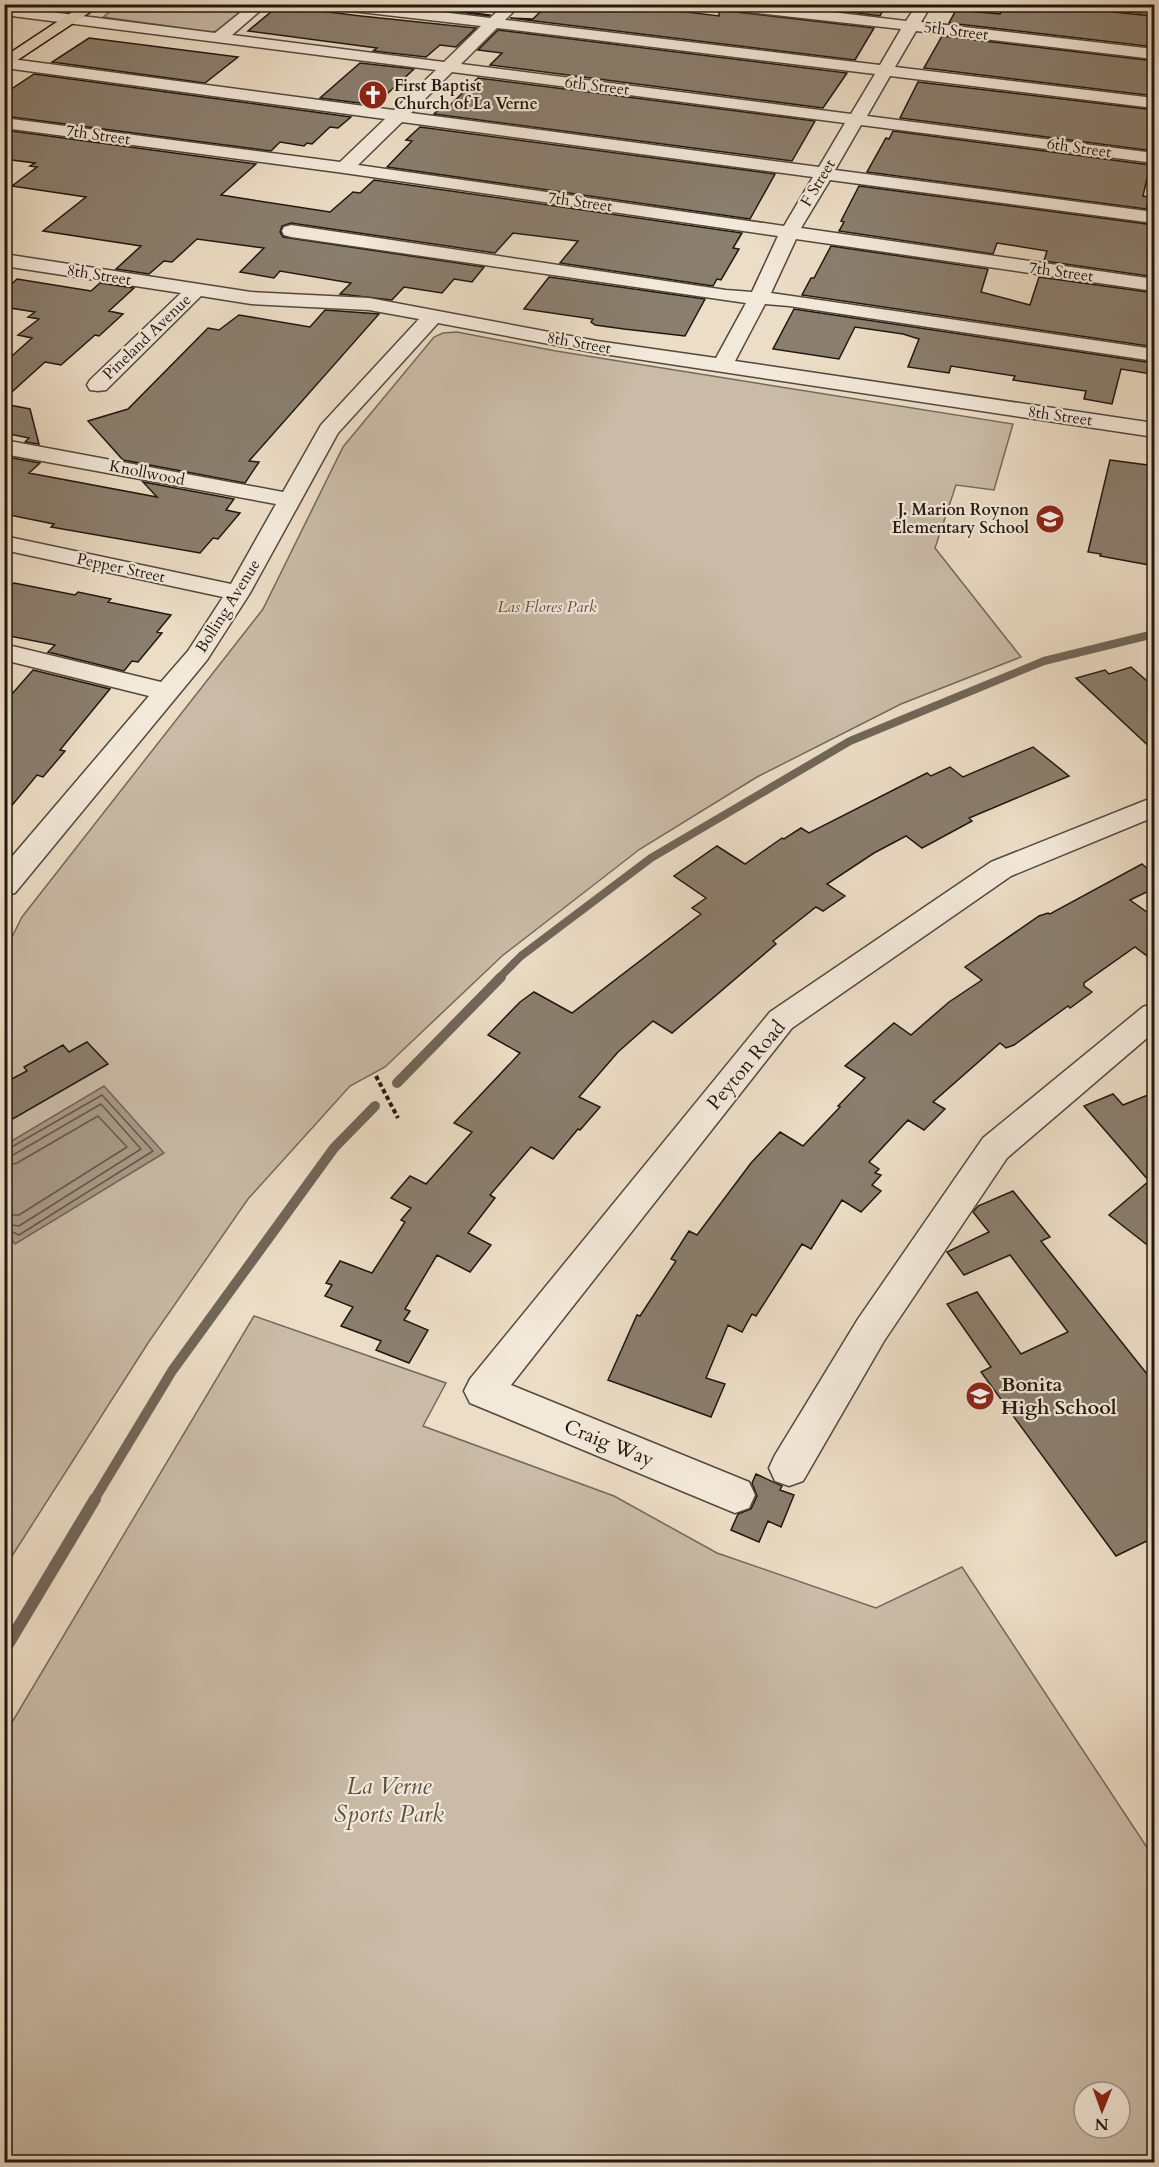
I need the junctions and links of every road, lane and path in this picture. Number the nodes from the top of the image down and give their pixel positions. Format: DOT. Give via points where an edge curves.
graph roads {
  1 [pos="95,4"];
  2 [pos="261,4"];
  3 [pos="334,4"];
  4 [pos="512,4"];
  5 [pos="723,4"];
  6 [pos="924,4"];
  7 [pos="1104,4"];
  8 [pos="4,10"];
  9 [pos="1155,10"];
  10 [pos="73,19"];
  11 [pos="493,23"];
  12 [pos="911,26"];
  13 [pos="218,38"];
  14 [pos="1155,54"];
  15 [pos="5,64"];
  16 [pos="447,67"];
  17 [pos="885,70"];
  18 [pos="1155,103"];
  19 [pos="397,116"];
  20 [pos="857,118"];
  21 [pos="4,123"];
  22 [pos="1155,158"];
  23 [pos="344,168"];
  24 [pos="825,172"];
  25 [pos="1155,218"];
  26 [pos="291,231"];
  27 [pos="790,232"];
  28 [pos="4,260"];
  29 [pos="1155,285"];
  30 [pos="196,290"];
  31 [pos="759,298"];
  32 [pos="434,315"];
  33 [pos="1155,355"];
  34 [pos="722,366"];
  35 [pos="98,385"];
  36 [pos="1155,430"];
  37 [pos="4,447"];
  38 [pos="290,500"];
  39 [pos="4,543"];
  40 [pos="238,593"];
  41 [pos="7,655"];
  42 [pos="167,692"];
  43 [pos="1155,806"];
  44 [pos="14,860"];
  45 [pos="4,886"];
  46 [pos="1155,1015"];
  47 [pos="376,1076"];
  48 [pos="398,1118"];
  49 [pos="483,1391"];
  50 [pos="789,1468"];
  51 [pos="735,1495"];
  1 -- 10 [label="main road"];
  2 -- 13 [label="street"];
  3 -- 11 [label="street"];
  4 -- 11 [label="street"];
  5 -- 12 [label="street, 5th Street"];
  6 -- 12 [label="street, F Street"];
  7 -- 9 [label="street"];
  8 -- 10 [label="street, 6th Street"];
  10 -- 13 [label="street, 6th Street"];
  10 -- 15 [label="main road"];
  11 -- 16 [label="street"];
  11 -- 17 [label="street"];
  12 -- 14 [label="street, 5th Street"];
  12 -- 17 [label="street, F Street"];
  13 -- 16 [label="street, 6th Street"];
  15 -- 19 [label="street" via="312,99"];
  16 -- 19 [label="street"];
  16 -- 20 [label="street, 6th Street"];
  17 -- 18 [label="street"];
  17 -- 20 [label="street, F Street"];
  19 -- 23 [label="street"];
  19 -- 24 [label="street"];
  20 -- 22 [label="street, 6th Street"];
  20 -- 24 [label="street, F Street"];
  21 -- 23 [label="street, 7th Street"];
  23 -- 27 [label="street, 7th Street"];
  24 -- 25 [label="street"];
  24 -- 27 [label="street, F Street"];
  26 -- 31 [label="street" via="726,297"];
  27 -- 29 [label="street, 7th Street"];
  27 -- 31 [label="street, F Street"];
  28 -- 30 [label="street, 8th Street"];
  30 -- 32 [label="street, 8th Street" via="262,299 369,304"];
  30 -- 35 [label="street, Pineland Avenue"];
  31 -- 33 [label="street"];
  31 -- 34 [label="street, F Street"];
  32 -- 34 [label="street, 8th Street" via="597,347"];
  32 -- 38 [label="street, Bolling Avenue" via="329,430"];
  34 -- 36 [label="street, 8th Street"];
  37 -- 38 [label="street, Knollwood"];
  38 -- 40 [label="street, Bolling Avenue"];
  39 -- 40 [label="street, Pepper Street"];
  40 -- 42 [label="street, Bolling Avenue" via="198,655"];
  41 -- 42 [label="street"];
  42 -- 44 [label="street, Bolling Avenue"];
  43 -- 49 [label="street, Peyton Road" via="1001,869 781,1020"];
  44 -- 45 [label="street, Bolling Avenue"];
  46 -- 50 [label="street" via="995,1148 871,1330"];
  47 -- 48 [label="path"];
  49 -- 51 [label="street, Craig Way"];
}
